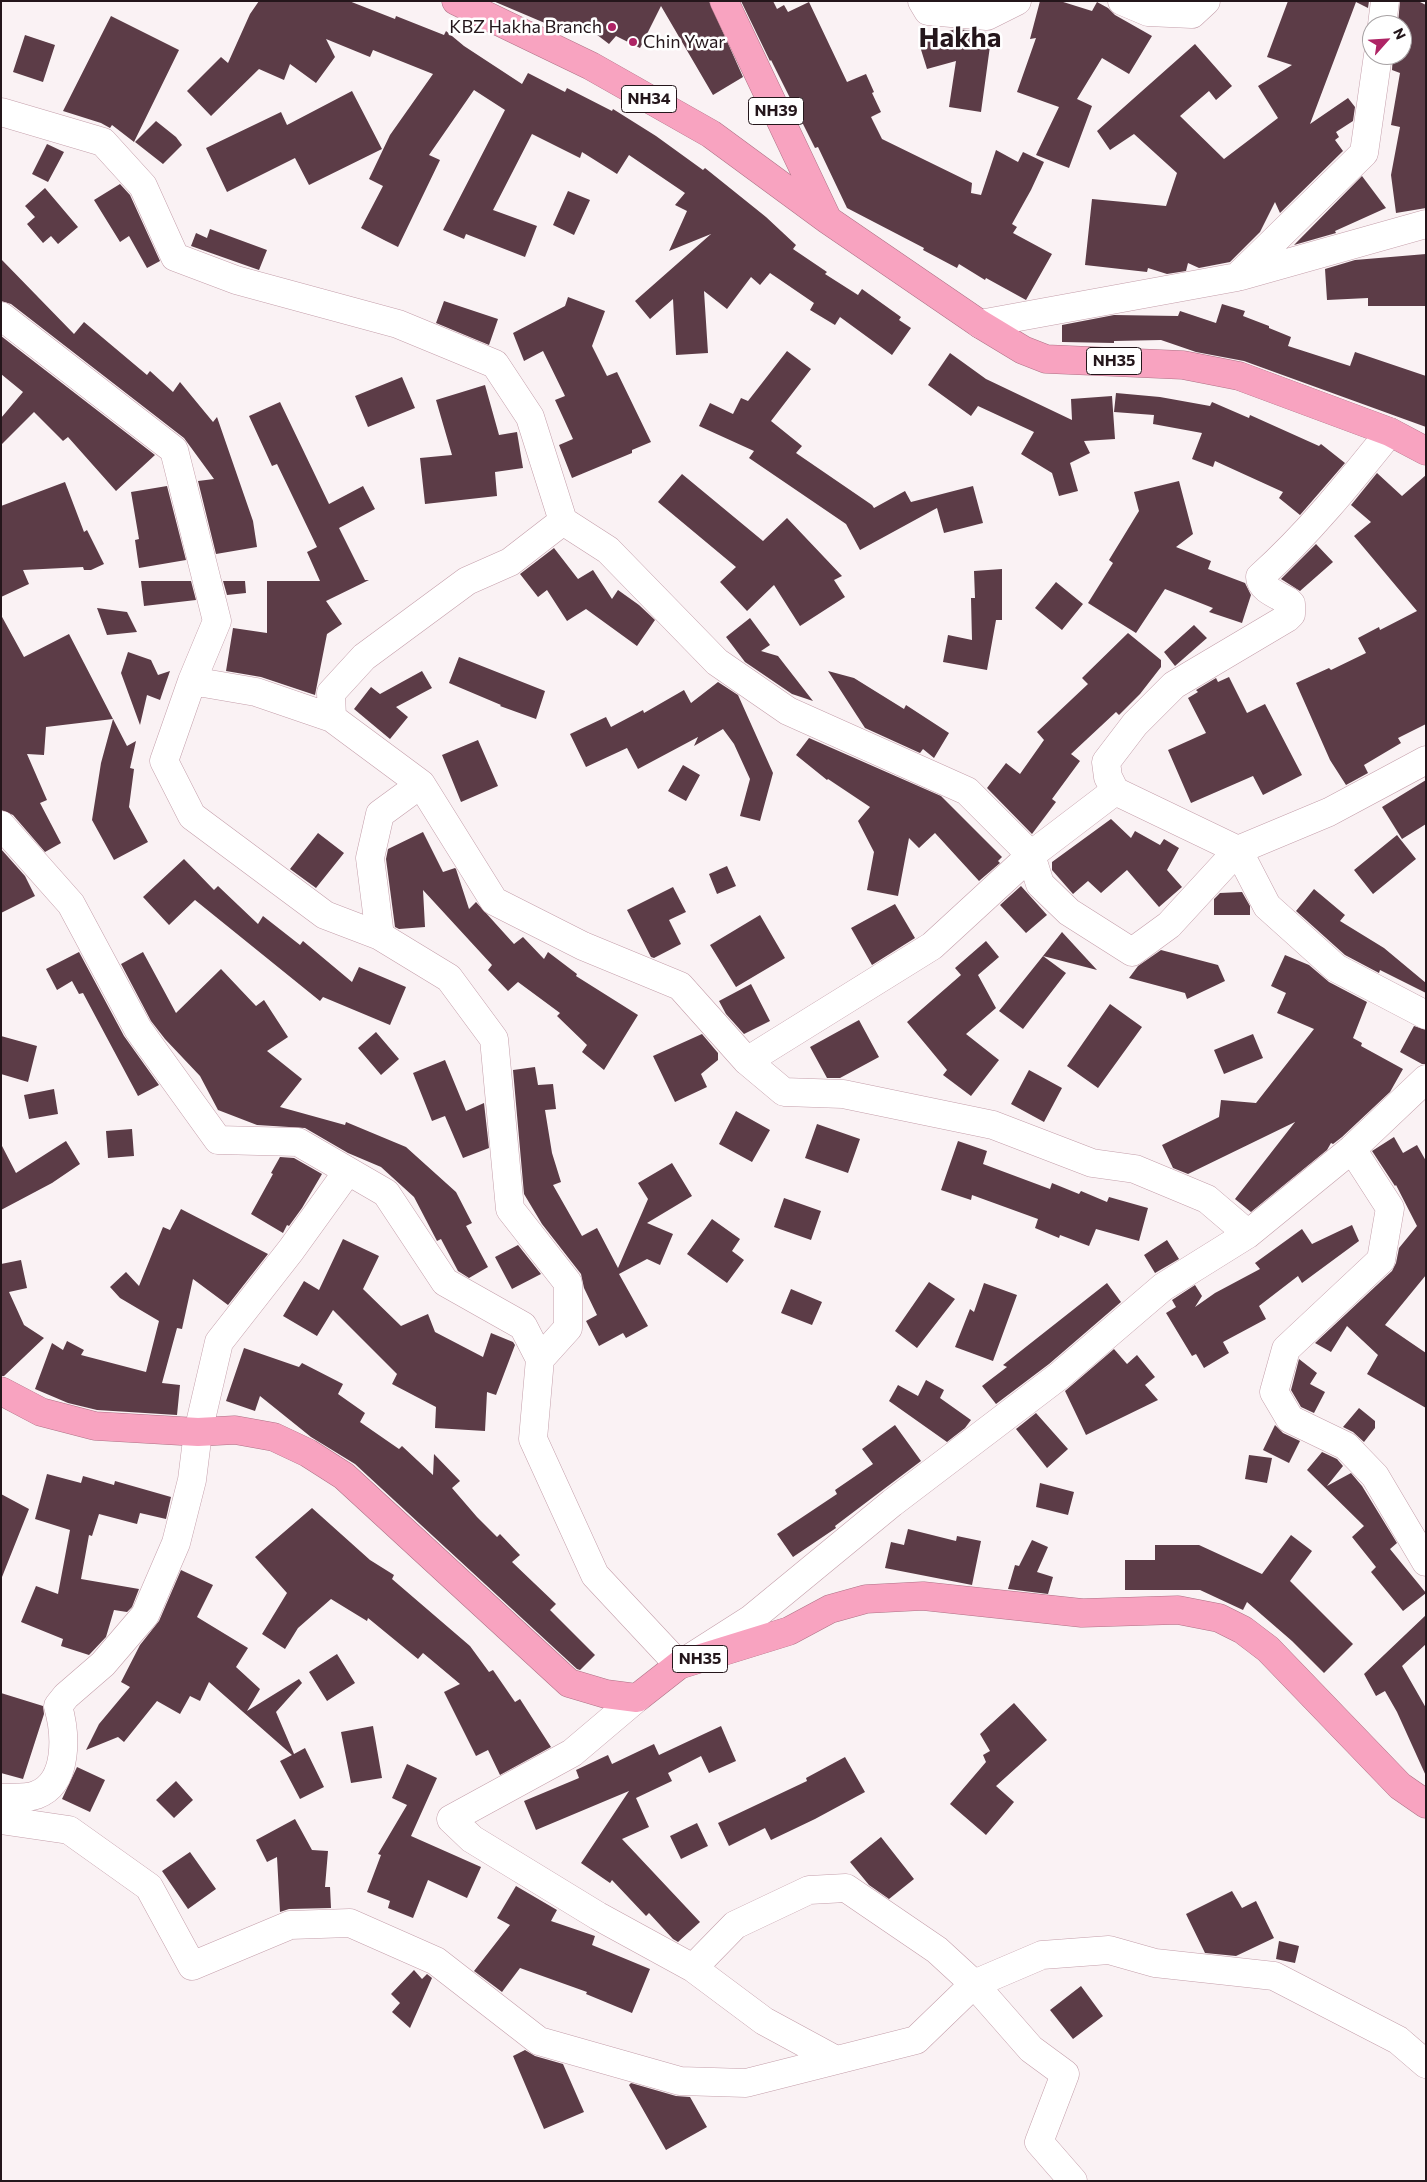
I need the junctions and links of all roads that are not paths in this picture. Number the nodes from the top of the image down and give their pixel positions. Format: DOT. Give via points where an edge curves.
graph roads {
  1 [pos="456,1"];
  2 [pos="724,1"];
  3 [pos="922,1"];
  4 [pos="1017,1"];
  5 [pos="1122,1"];
  6 [pos="1385,1"];
  7 [pos="1206,2"];
  8 [pos="1383,15"];
  9 [pos="1377,65"];
  10 [pos="1,112"];
  11 [pos="828,220"];
  12 [pos="1426,224"];
  13 [pos="1237,277"];
  14 [pos="1,316"];
  15 [pos="980,324"];
  16 [pos="1390,432"];
  17 [pos="1426,451"];
  18 [pos="563,521"];
  19 [pos="192,681"];
  20 [pos="332,718"];
  21 [pos="1426,760"];
  22 [pos="420,784"];
  23 [pos="1115,792"];
  24 [pos="1,826"];
  25 [pos="1238,850"];
  26 [pos="1031,855"];
  27 [pos="380,936"];
  28 [pos="1426,1015"];
  29 [pos="747,1061"];
  30 [pos="1426,1079"];
  31 [pos="1352,1150"];
  32 [pos="348,1171"];
  33 [pos="1248,1234"];
  34 [pos="540,1358"];
  35 [pos="1,1391"];
  36 [pos="198,1432"];
  37 [pos="1426,1562"];
  38 [pos="679,1665"];
  39 [pos="637,1698"];
  40 [pos="1,1798"];
  41 [pos="1426,1804"];
  42 [pos="1,1820"];
  43 [pos="693,1968"];
  44 [pos="974,1984"];
  45 [pos="836,2060"];
  46 [pos="1426,2064"];
  47 [pos="1072,2181"];
  1 -- 11 [label="highway, NH34" via="592,66 711,134"];
  2 -- 11 [label="highway, NH39"];
  3 -- 4 [label="street" via="928,11 987,16"];
  5 -- 7 [label="street" via="1148,12 1192,14"];
  6 -- 8 [label="street"];
  9 -- 13 [label="street" via="1364,153"];
  10 -- 18 [label="street" via="103,142 143,186 175,257 236,280 398,324 495,364 530,417"];
  11 -- 15 [label="highway, NH35"];
  12 -- 13 [label="street"];
  13 -- 15 [label="street"];
  14 -- 19 [label="street" via="174,450 217,621"];
  15 -- 16 [label="highway, NH35" via="1023,350 1046,359 1183,366 1239,376"];
  16 -- 17 [label="highway, NH35"];
  16 -- 23 [label="street" via="1321,517 1260,576 1264,587 1291,604 1291,614 1174,685 1135,724 1106,762"];
  18 -- 20 [label="street" via="510,562 467,581 364,657 332,693"];
  18 -- 26 [label="street" via="608,550 717,662 788,712 967,790"];
  19 -- 20 [label="street" via="256,692"];
  19 -- 27 [label="street" via="164,761 192,816 325,915"];
  20 -- 22 [label="street"];
  21 -- 25 [label="street" via="1329,812"];
  22 -- 27 [label="street" via="380,814 370,858"];
  22 -- 29 [label="street" via="494,901 583,946 680,986"];
  23 -- 25 [label="street"];
  23 -- 26 [label="street"];
  24 -- 32 [label="street" via="71,904 138,1028 218,1140 298,1142"];
  25 -- 26 [label="street" via="1169,925 1132,952 1069,912 1040,884"];
  25 -- 28 [label="street" via="1267,906 1336,968"];
  26 -- 29 [label="street" via="932,946"];
  27 -- 34 [label="street" via="449,978 494,1039 510,1209 568,1283 568,1328"];
  29 -- 33 [label="street" via="784,1092 843,1094 993,1125 1092,1163 1135,1169 1207,1199"];
  30 -- 31 [label="street"];
  31 -- 33 [label="street"];
  31 -- 37 [label="street" via="1390,1208 1381,1260 1286,1350 1274,1392 1290,1419 1346,1446 1375,1476"];
  32 -- 34 [label="street" via="386,1192 445,1282 523,1326"];
  32 -- 36 [label="street" via="219,1342"];
  33 -- 38 [label="street" via="1162,1287 1060,1376 892,1503 752,1619"];
  34 -- 38 [label="street" via="533,1439 566,1512 595,1575"];
  35 -- 36 [label="highway" via="41,1412 95,1426"];
  36 -- 39 [label="highway" via="236,1430 274,1437 308,1453 344,1476 569,1683 606,1694"];
  36 -- 40 [label="street" via="192,1480 176,1543 145,1615 103,1664 58,1706 63,1724 63,1760 48,1789 34,1796"];
  38 -- 39 [label="highway, NH35"];
  38 -- 41 [label="highway, NH35" via="789,1631 830,1609 866,1599 923,1596 1082,1613 1178,1610 1219,1618 1243,1630 1268,1649 1400,1786"];
  39 -- 43 [label="street" via="572,1753 451,1819 472,1839 598,1916"];
  42 -- 45 [label="street" via="69,1830 149,1887 192,1966 290,1925 350,1923 436,1960 539,2040 680,2081 746,2083"];
  43 -- 44 [label="street" via="735,1925 809,1890 846,1888 937,1950"];
  43 -- 45 [label="street" via="764,2021"];
  44 -- 45 [label="street" via="916,2040"];
  44 -- 46 [label="street" via="1042,1955 1109,1950 1155,1963 1274,1976 1398,2040"];
  44 -- 47 [label="street" via="1031,2049 1065,2074 1039,2142"];
}
